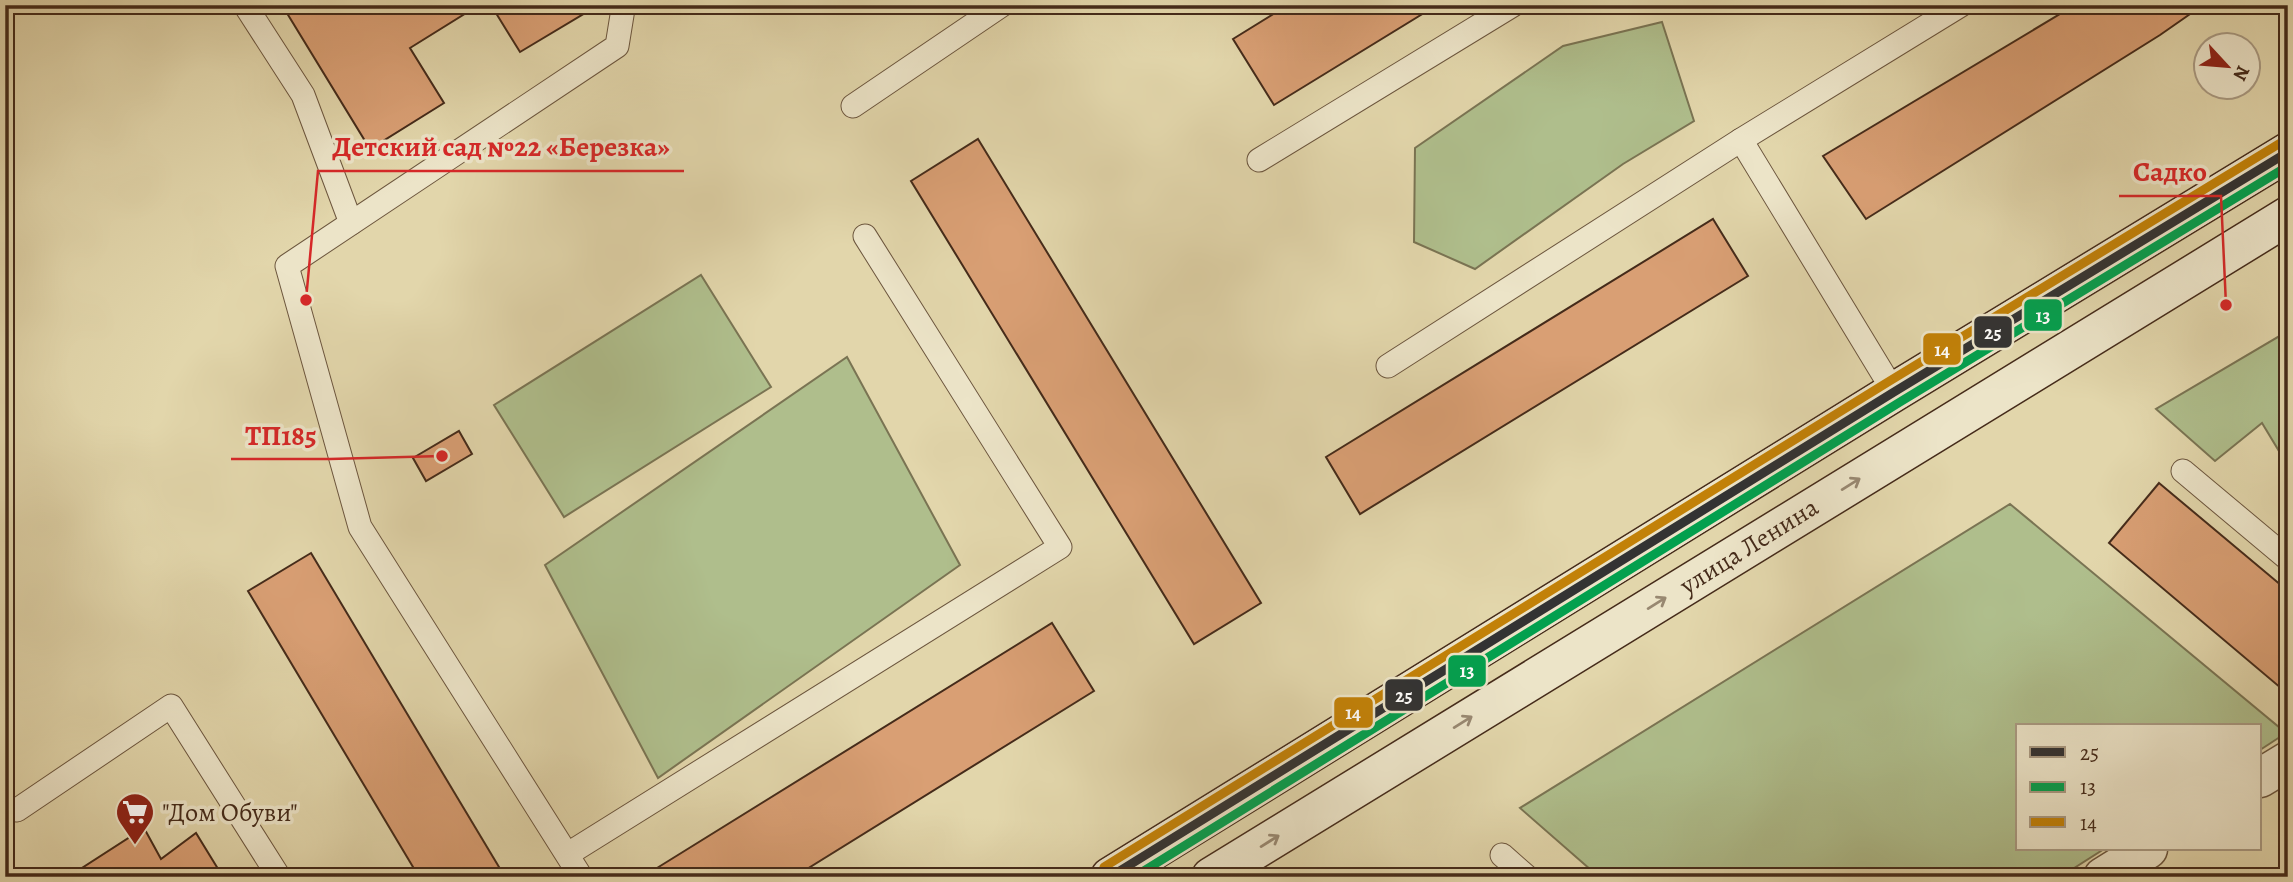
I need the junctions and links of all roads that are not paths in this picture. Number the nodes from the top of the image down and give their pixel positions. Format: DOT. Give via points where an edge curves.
graph roads {
  1 [pos="245,5"];
  2 [pos="621,5"];
  3 [pos="1002,5"];
  4 [pos="1514,5"];
  5 [pos="1961,5"];
  6 [pos="853,106"];
  7 [pos="1741,140"];
  8 [pos="2288,152"];
  9 [pos="1259,160"];
  10 [pos="2288,216"];
  11 [pos="351,223"];
  12 [pos="865,236"];
  13 [pos="1388,366"];
  14 [pos="1894,392"];
  15 [pos="2183,471"];
  16 [pos="2288,559"];
  17 [pos="2288,761"];
  18 [pos="2262,777"];
  19 [pos="16,810"];
  20 [pos="2146,850"];
  21 [pos="568,854"];
  22 [pos="1502,855"];
  23 [pos="279,877"];
  24 [pos="582,877"];
  25 [pos="1110,877"];
  26 [pos="1211,877"];
  27 [pos="1527,877"];
  28 [pos="2103,877"];
  1 -- 11 [label="lane" via="303,94"];
  2 -- 11 [label="lane" via="617,46"];
  3 -- 6 [label="lane"];
  4 -- 9 [label="lane"];
  5 -- 7 [label="lane"];
  7 -- 13 [label="lane"];
  7 -- 14 [label="lane"];
  8 -- 14 [label="main road, улица Ленина"];
  26 -- 10 [label="main road, улица Ленина, one-way"];
  11 -- 21 [label="lane" via="286,266 360,527"];
  12 -- 21 [label="lane" via="1060,547"];
  14 -- 25 [label="main road, улица Ленина"];
  15 -- 16 [label="lane"];
  17 -- 18 [label="main road"];
  19 -- 23 [label="lane" via="171,706"];
  20 -- 28 [label="main road"];
  21 -- 24 [label="lane"];
  22 -- 27 [label="lane"];
}
